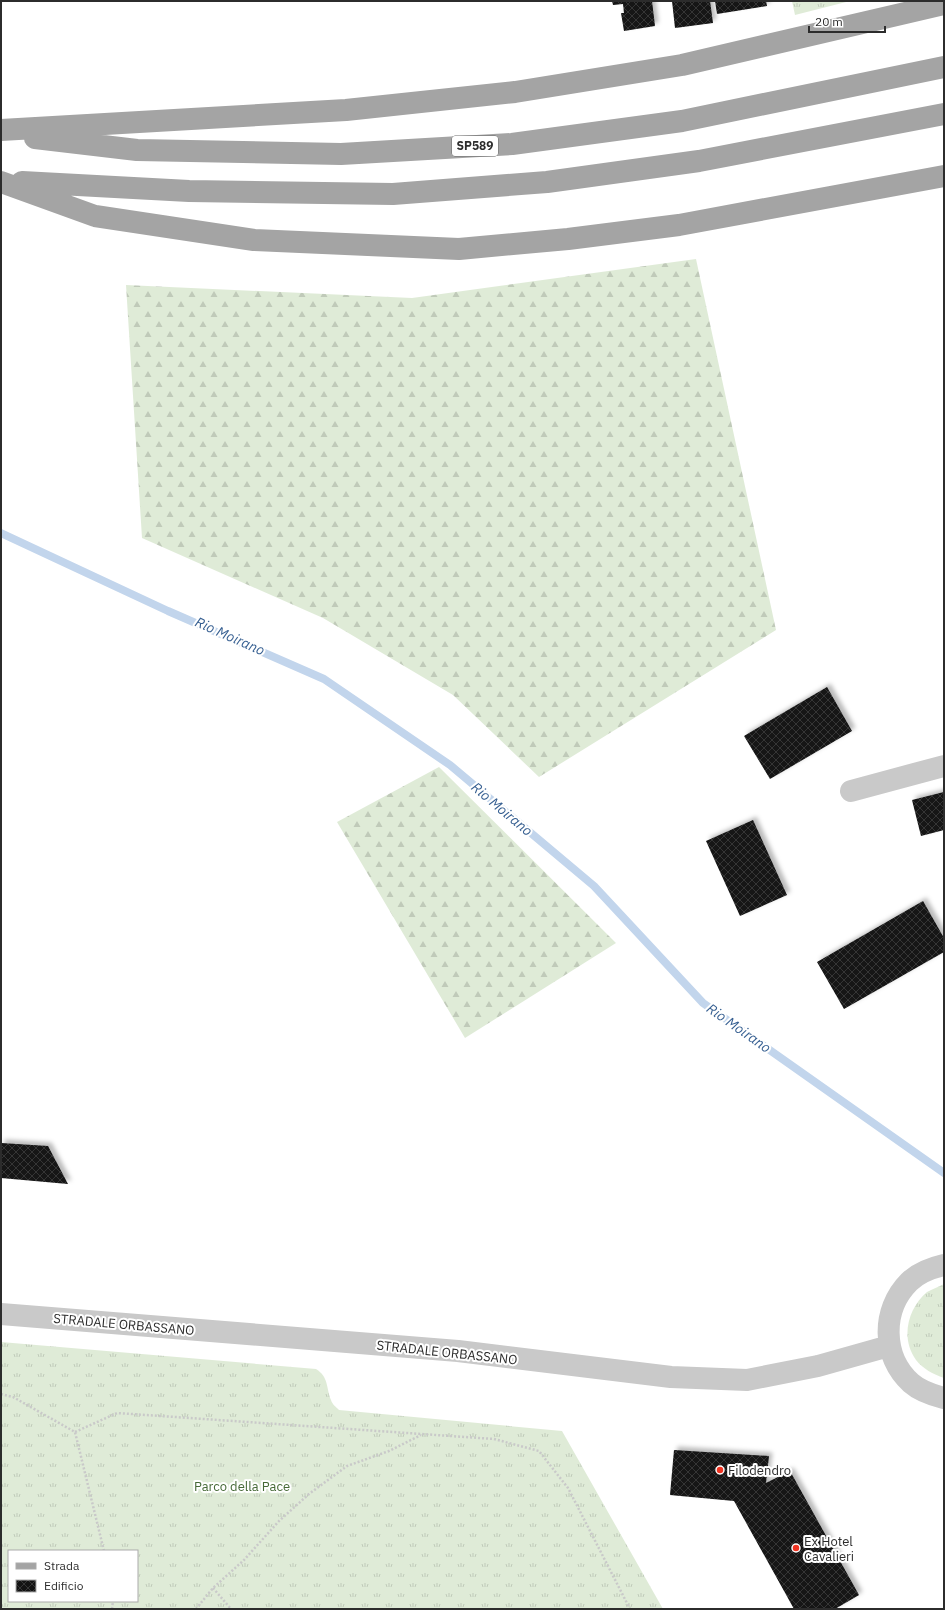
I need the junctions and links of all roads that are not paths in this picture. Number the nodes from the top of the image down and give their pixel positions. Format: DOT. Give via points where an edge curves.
graph roads {
  1 [pos="944,4"];
  2 [pos="944,67"];
  3 [pos="944,114"];
  4 [pos="1,130"];
  5 [pos="1,134"];
  6 [pos="944,176"];
  7 [pos="1,181"];
  8 [pos="944,766"];
  9 [pos="851,791"];
  10 [pos="944,1265"];
  11 [pos="1,1314"];
  12 [pos="889,1346"];
  13 [pos="944,1398"];
  1 -- 4 [label="main road" via="682,65 515,92 346,110"];
  2 -- 5 [label="main road, SP589" via="682,121 512,144 341,154 145,150"];
  3 -- 7 [label="main road" via="699,161 547,182 393,194 189,191"];
  6 -- 7 [label="main road" via="679,225 568,240 459,249 254,240 95,216"];
  8 -- 9 [label="street"];
  10 -- 12 [label="street" via="928,1269 909,1282 895,1300 888,1323"];
  11 -- 12 [label="street, STRADALE ORBASSANO" via="458,1351 671,1377 747,1380 818,1366"];
  12 -- 13 [label="street" via="897,1367 912,1384 931,1395"];
}
